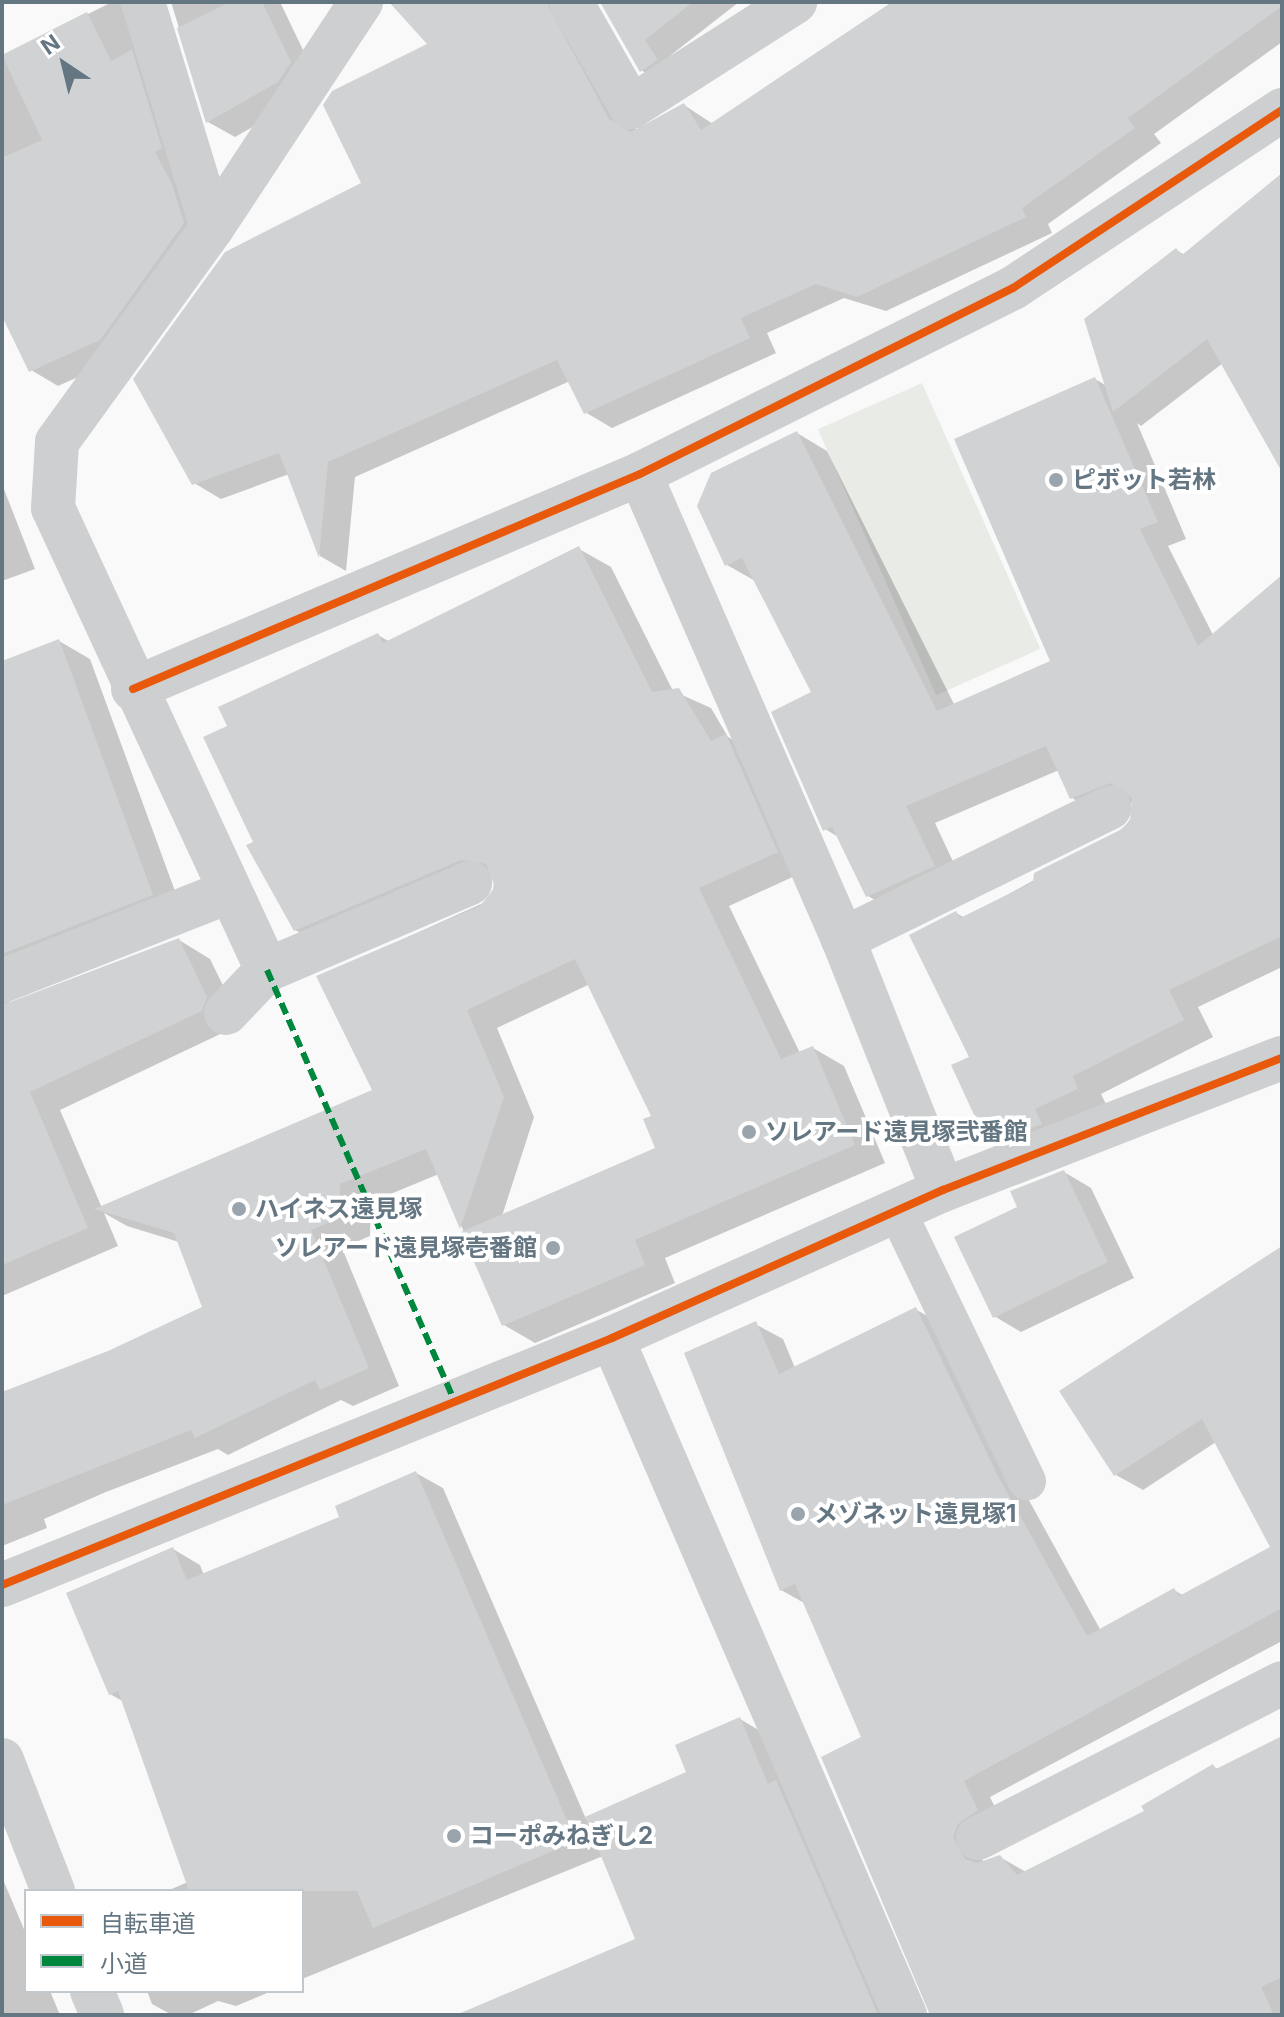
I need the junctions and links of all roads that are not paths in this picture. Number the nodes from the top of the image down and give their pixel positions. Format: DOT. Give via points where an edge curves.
graph roads {
  1 [pos="143,2"];
  2 [pos="361,2"];
  3 [pos="571,2"];
  4 [pos="795,2"];
  5 [pos="1282,110"];
  6 [pos="212,228"];
  7 [pos="640,474"];
  8 [pos="133,689"];
  9 [pos="1109,808"];
  10 [pos="470,883"];
  11 [pos="228,892"];
  12 [pos="843,939"];
  13 [pos="267,970"];
  14 [pos="2,981"];
  15 [pos="226,1013"];
  16 [pos="1282,1027"];
  17 [pos="1268,1064"];
  18 [pos="943,1190"];
  19 [pos="897,1211"];
  20 [pos="612,1338"];
  21 [pos="1027,1481"];
  22 [pos="2,1585"];
  23 [pos="1282,1683"];
  24 [pos="2,1760"];
  25 [pos="978,1838"];
  26 [pos="52,1889"];
  27 [pos="93,1993"];
  28 [pos="102,2015"];
  29 [pos="905,2015"];
  1 -- 6 [label="street"];
  2 -- 6 [label="street"];
  3 -- 4 [label="street" via="631,107"];
  5 -- 7 [label="street" via="1013,288"];
  6 -- 8 [label="street" via="57,442 53,508"];
  7 -- 8 [label="street"];
  7 -- 12 [label="street"];
  8 -- 11 [label="street"];
  9 -- 12 [label="street"];
  10 -- 13 [label="street"];
  11 -- 13 [label="street"];
  11 -- 14 [label="street"];
  12 -- 18 [label="street"];
  13 -- 15 [label="street"];
  16 -- 17 [label="street"];
  17 -- 18 [label="street"];
  18 -- 19 [label="street"];
  19 -- 20 [label="street"];
  19 -- 21 [label="lane"];
  20 -- 22 [label="street"];
  20 -- 29 [label="street"];
  23 -- 25 [label="street"];
  24 -- 26 [label="street"];
  27 -- 28 [label="street"];
}
